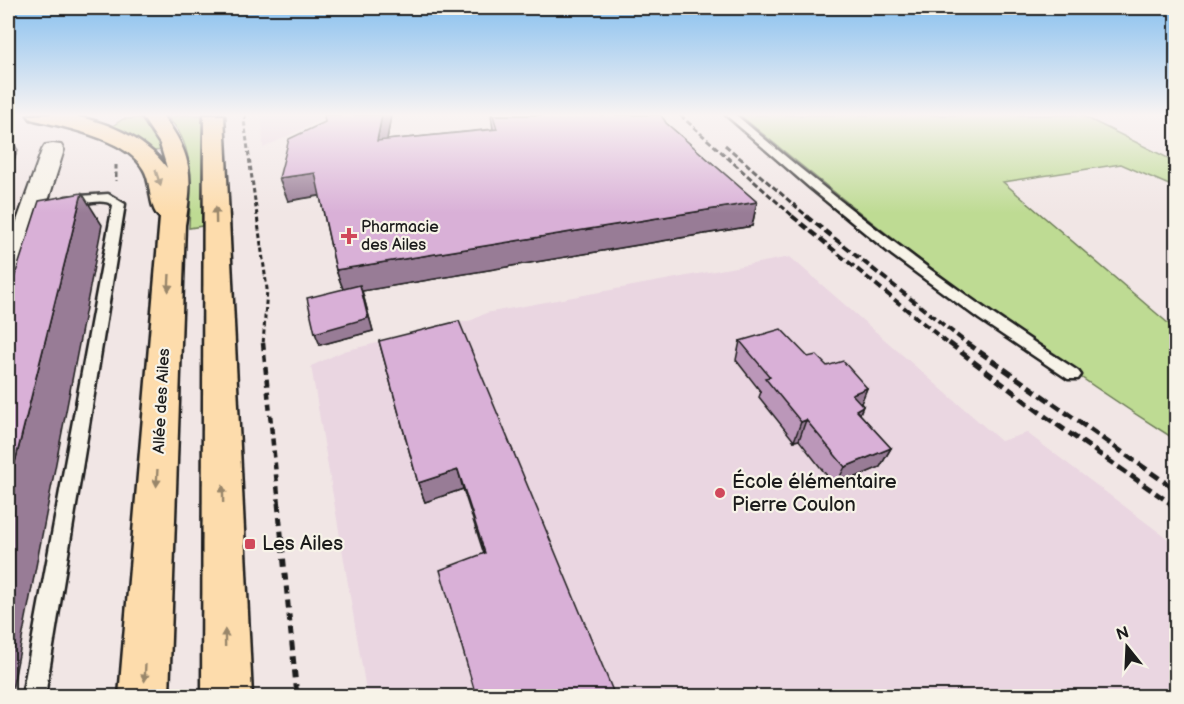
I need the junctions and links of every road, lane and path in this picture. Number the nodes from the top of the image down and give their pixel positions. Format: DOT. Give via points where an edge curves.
graph roads {
  1 [pos="133,148"];
  2 [pos="174,148"];
  3 [pos="215,148"];
  4 [pos="247,148"];
  5 [pos="768,148"];
  6 [pos="53,150"];
  7 [pos="34,207"];
  8 [pos="172,225"];
  9 [pos="8,284"];
  10 [pos="1073,375"];
  11 [pos="33,696"];
  12 [pos="144,696"];
  13 [pos="226,696"];
  14 [pos="297,696"];
  1 -- 8 [label="main road, one-way" via="156,169"];
  2 -- 8 [label="main road, Allée des Ailes" via="181,177"];
  13 -- 3 [label="main road, one-way"];
  4 -- 14 [label="path" via="267,289 262,333"];
  5 -- 10 [label="lane" via="958,299"];
  6 -- 7 [label="street"];
  7 -- 9 [label="street"];
  7 -- 11 [label="lane" via="81,197 108,197 118,204"];
  8 -- 12 [label="main road, Allée des Ailes, one-way"];
}
